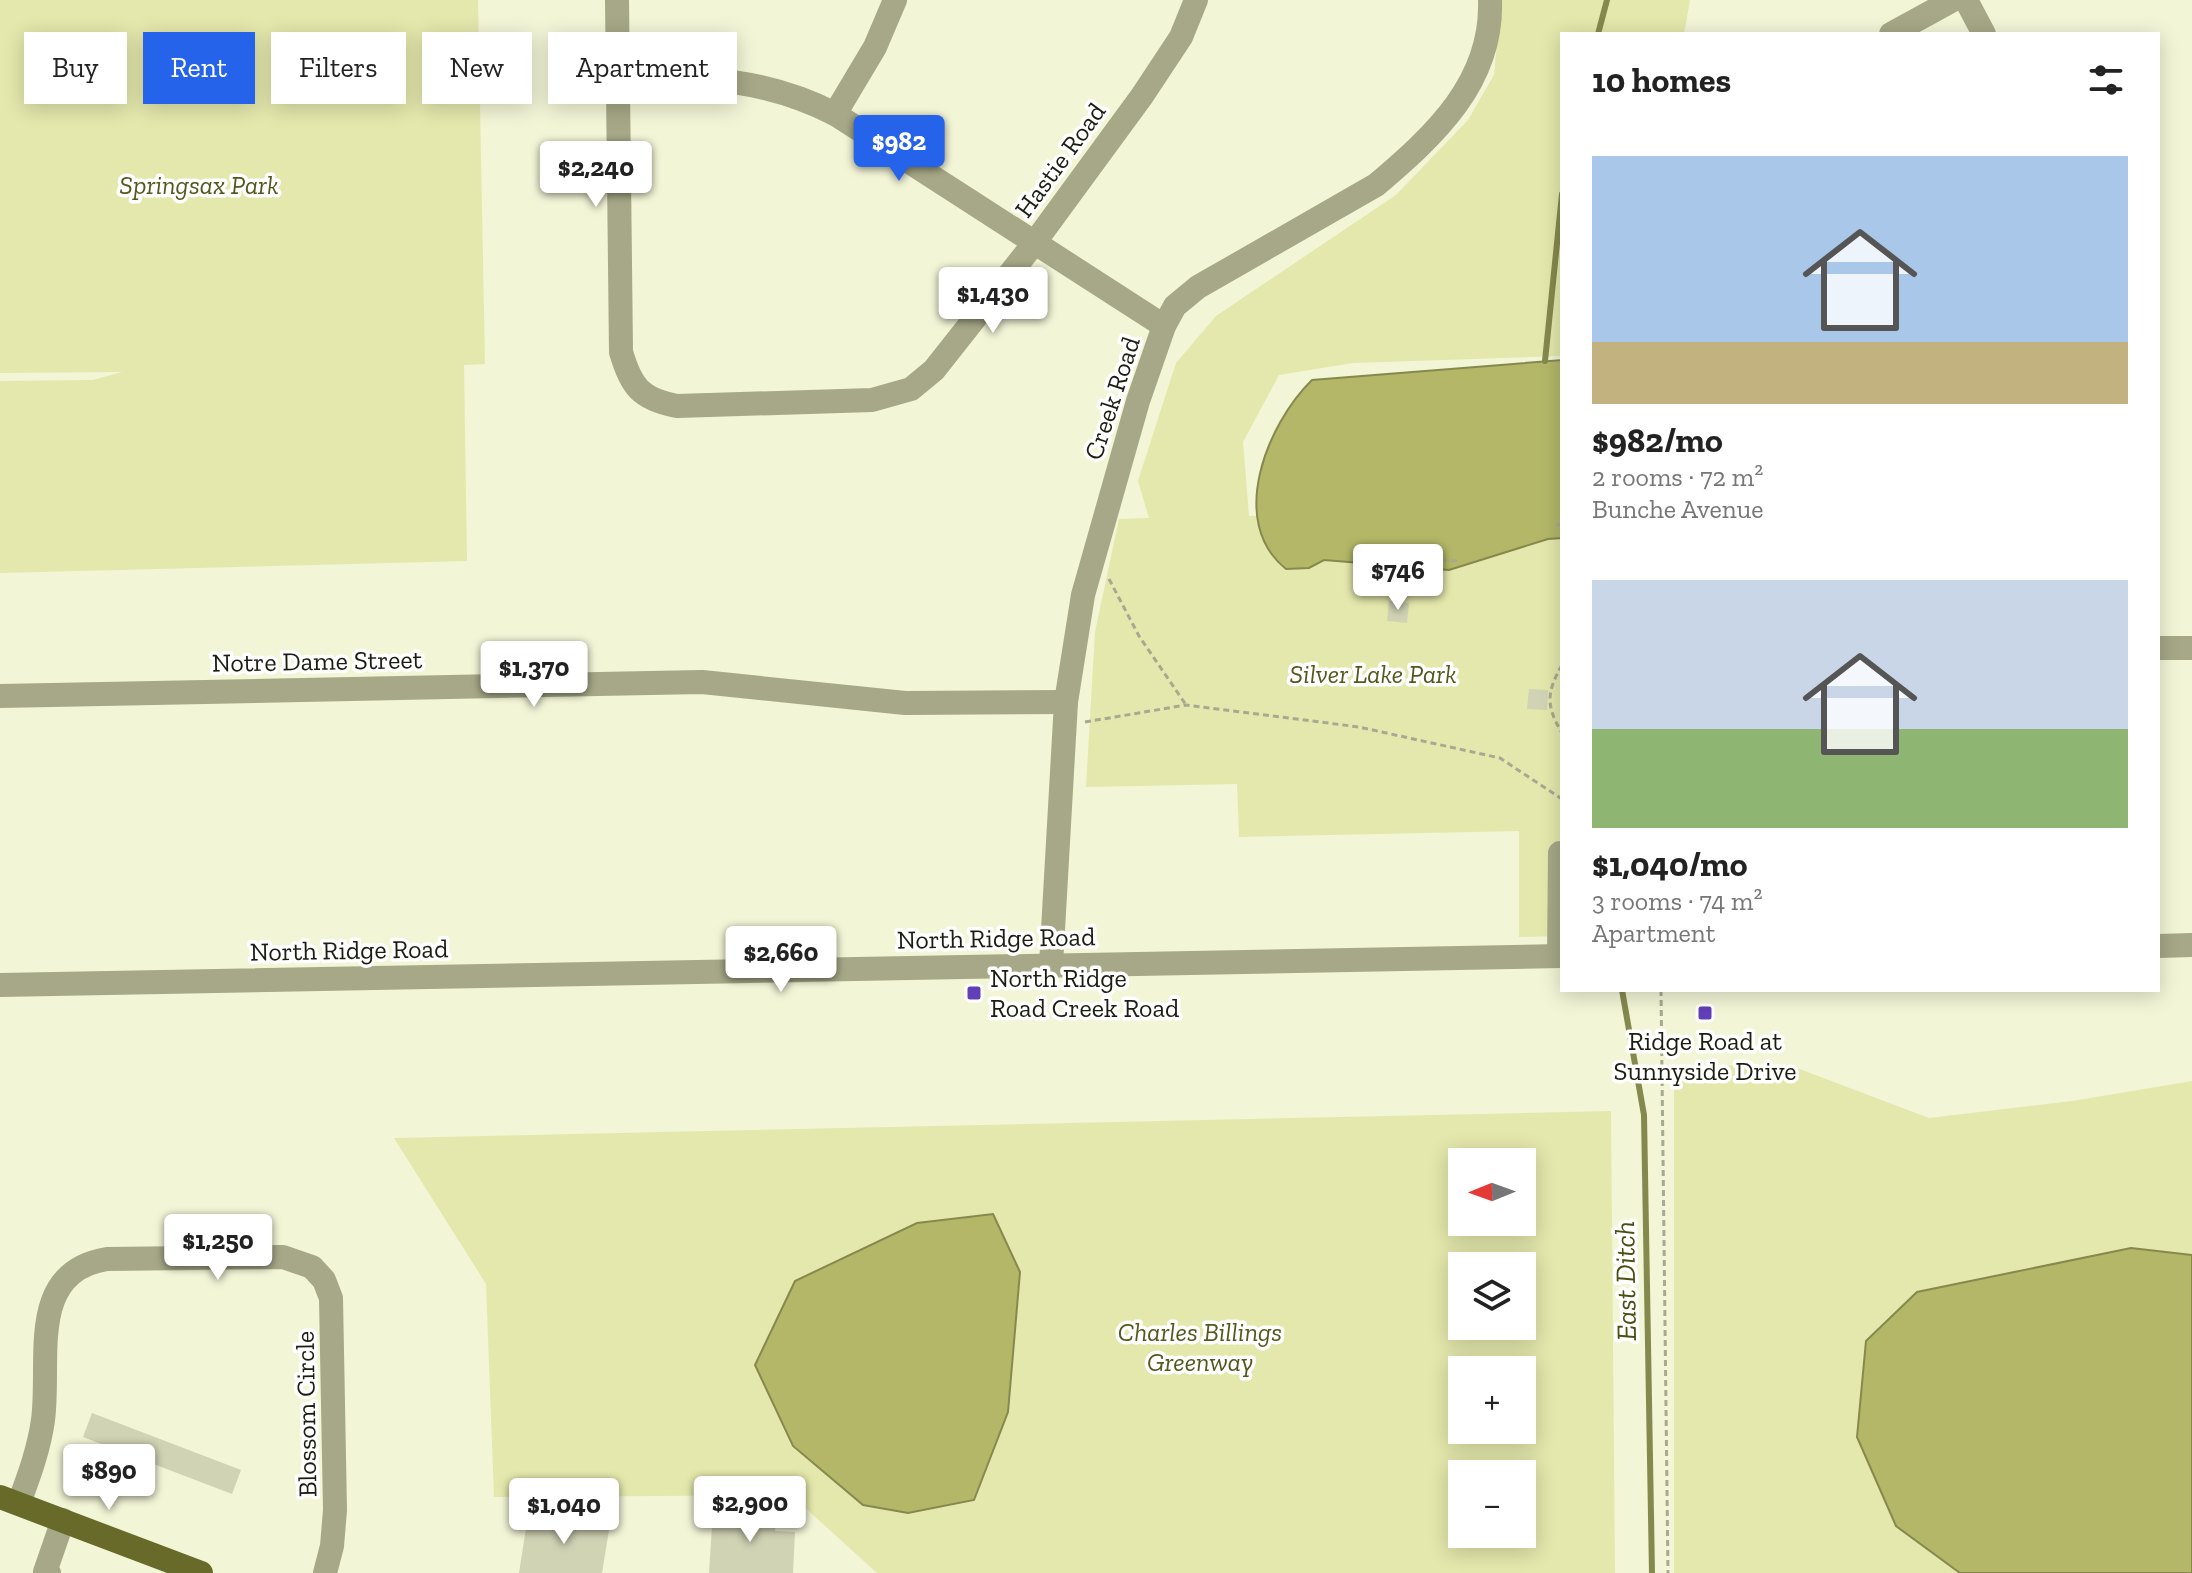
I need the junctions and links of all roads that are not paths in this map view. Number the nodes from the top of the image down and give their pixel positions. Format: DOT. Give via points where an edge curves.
graph roads {
  1 [pos="617,0"];
  2 [pos="895,0"];
  3 [pos="1196,0"];
  4 [pos="1490,0"];
  5 [pos="1953,0"];
  6 [pos="1966,0"];
  7 [pos="617,32"];
  8 [pos="1895,32"];
  9 [pos="1983,32"];
  10 [pos="737,81"];
  11 [pos="618,104"];
  12 [pos="835,114"];
  13 [pos="1035,242"];
  14 [pos="1164,326"];
  15 [pos="2160,648"];
  16 [pos="2192,648"];
  17 [pos="0,696"];
  18 [pos="1066,702"];
  19 [pos="1560,853"];
  20 [pos="2192,945"];
  21 [pos="2160,946"];
  22 [pos="1560,956"];
  23 [pos="1051,965"];
  24 [pos="0,985"];
  25 [pos="10,1500"];
  26 [pos="63,1520"];
  27 [pos="49,1573"];
  28 [pos="201,1573"];
  29 [pos="325,1573"];
  1 -- 7 [label="street"];
  2 -- 12 [label="street" via="875,47"];
  3 -- 13 [label="street, Hastie Road" via="1181,37"];
  4 -- 14 [label="street, Creek Road" via="1488,42 1475,77 1442,122 1401,164 1376,185 1198,287 1175,306"];
  5 -- 8 [label="street"];
  6 -- 9 [label="street"];
  10 -- 12 [label="street" via="807,99"];
  11 -- 13 [label="street, Hastie Road" via="621,352 628,378 642,394 677,406 872,400 911,389 934,370"];
  12 -- 13 [label="street"];
  13 -- 14 [label="street"];
  14 -- 18 [label="street, Creek Road" via="1083,595"];
  15 -- 16 [label="street"];
  17 -- 18 [label="street, Notre Dame Street" via="702,682 892,703"];
  18 -- 23 [label="street, Creek Road"];
  19 -- 22 [label="street"];
  20 -- 21 [label="street"];
  22 -- 23 [label="street, North Ridge Road"];
  23 -- 24 [label="street, North Ridge Road"];
  25 -- 26 [label="main road"];
  25 -- 29 [label="street, Blossom Circle" via="36,1455 49,1308 59,1284 74,1270 107,1259 283,1257 312,1267 331,1298 335,1510"];
  26 -- 27 [label="street" via="45,1572"];
  26 -- 28 [label="main road"];
}
